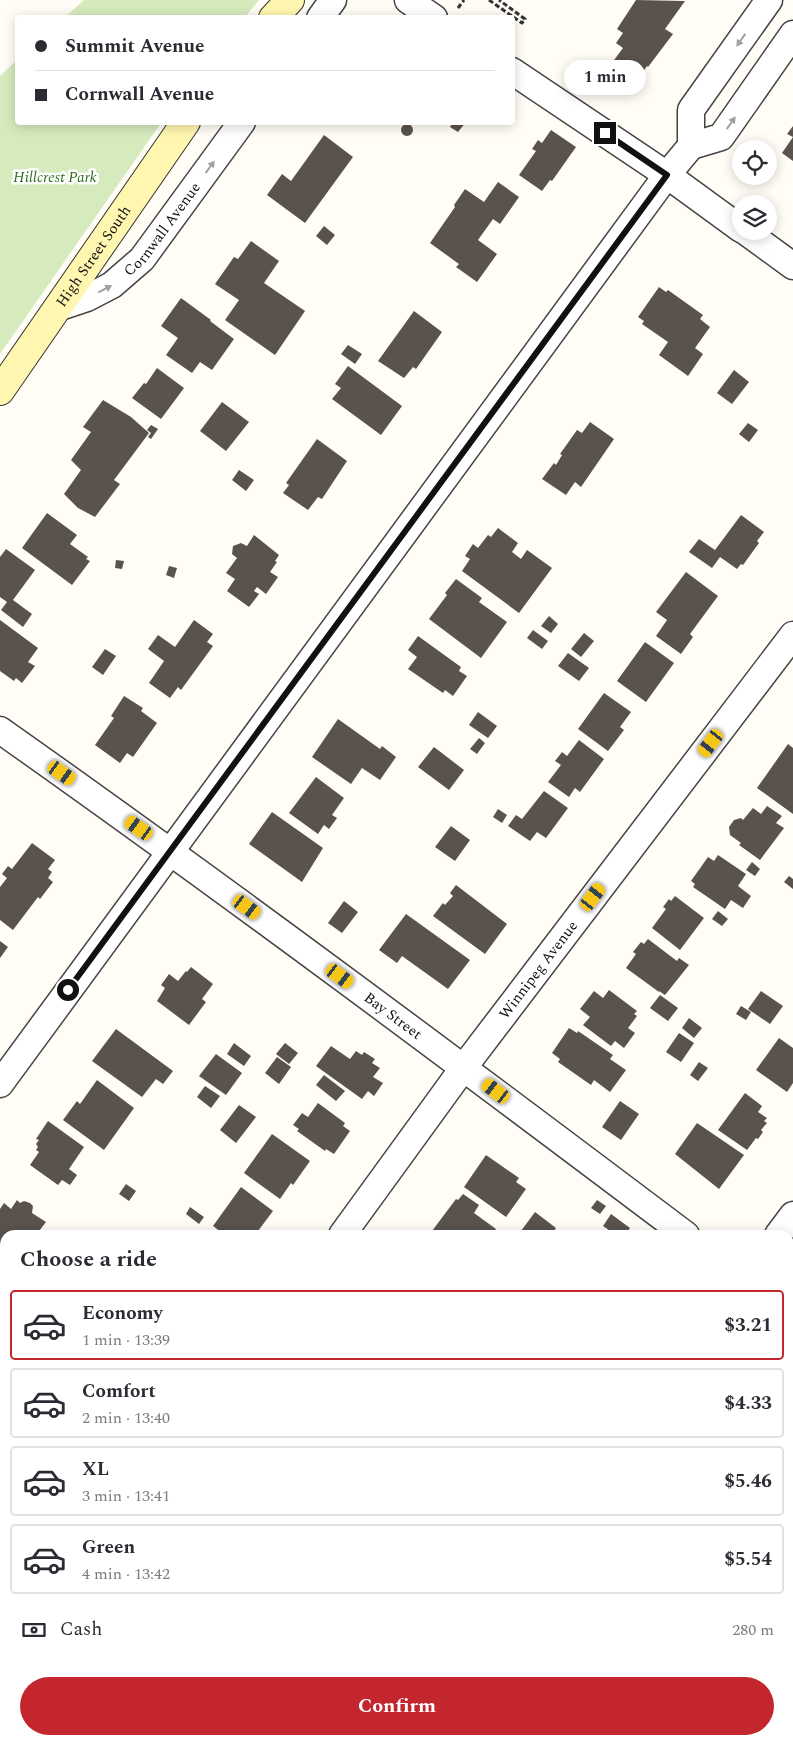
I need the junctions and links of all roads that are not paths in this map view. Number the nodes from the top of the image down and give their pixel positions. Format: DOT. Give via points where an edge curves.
graph roads {
  1 [pos="290,0"];
  2 [pos="333,0"];
  3 [pos="408,0"];
  4 [pos="769,0"];
  5 [pos="276,15"];
  6 [pos="322,15"];
  7 [pos="430,15"];
  8 [pos="793,34"];
  9 [pos="515,73"];
  10 [pos="184,125"];
  11 [pos="240,125"];
  12 [pos="691,146"];
  13 [pos="667,175"];
  14 [pos="732,222"];
  15 [pos="757,240"];
  16 [pos="793,266"];
  17 [pos="60,307"];
  18 [pos="0,391"];
  19 [pos="793,635"];
  20 [pos="0,730"];
  21 [pos="170,850"];
  22 [pos="464,1067"];
  23 [pos="0,1084"];
  24 [pos="793,1215"];
  25 [pos="346,1230"];
  26 [pos="679,1230"];
  27 [pos="782,1230"];
  1 -- 5 [label="main road"];
  2 -- 6 [label="street"];
  3 -- 7 [label="street"];
  4 -- 12 [label="street, one-way" via="691,110"];
  12 -- 8 [label="street, one-way" via="721,137"];
  9 -- 13 [label="street"];
  10 -- 17 [label="main road, High Street South"];
  17 -- 11 [label="street, Cornwall Avenue, one-way" via="112,285 142,259"];
  12 -- 13 [label="street"];
  13 -- 14 [label="street"];
  13 -- 21 [label="street"];
  15 -- 16 [label="street"];
  17 -- 18 [label="main road, High Street South"];
  19 -- 22 [label="street, Winnipeg Avenue"];
  20 -- 21 [label="street, Bay Street"];
  21 -- 22 [label="street, Bay Street"];
  21 -- 23 [label="street"];
  22 -- 25 [label="street, Winnipeg Avenue"];
  22 -- 26 [label="street, Bay Street"];
  24 -- 27 [label="street"];
}
